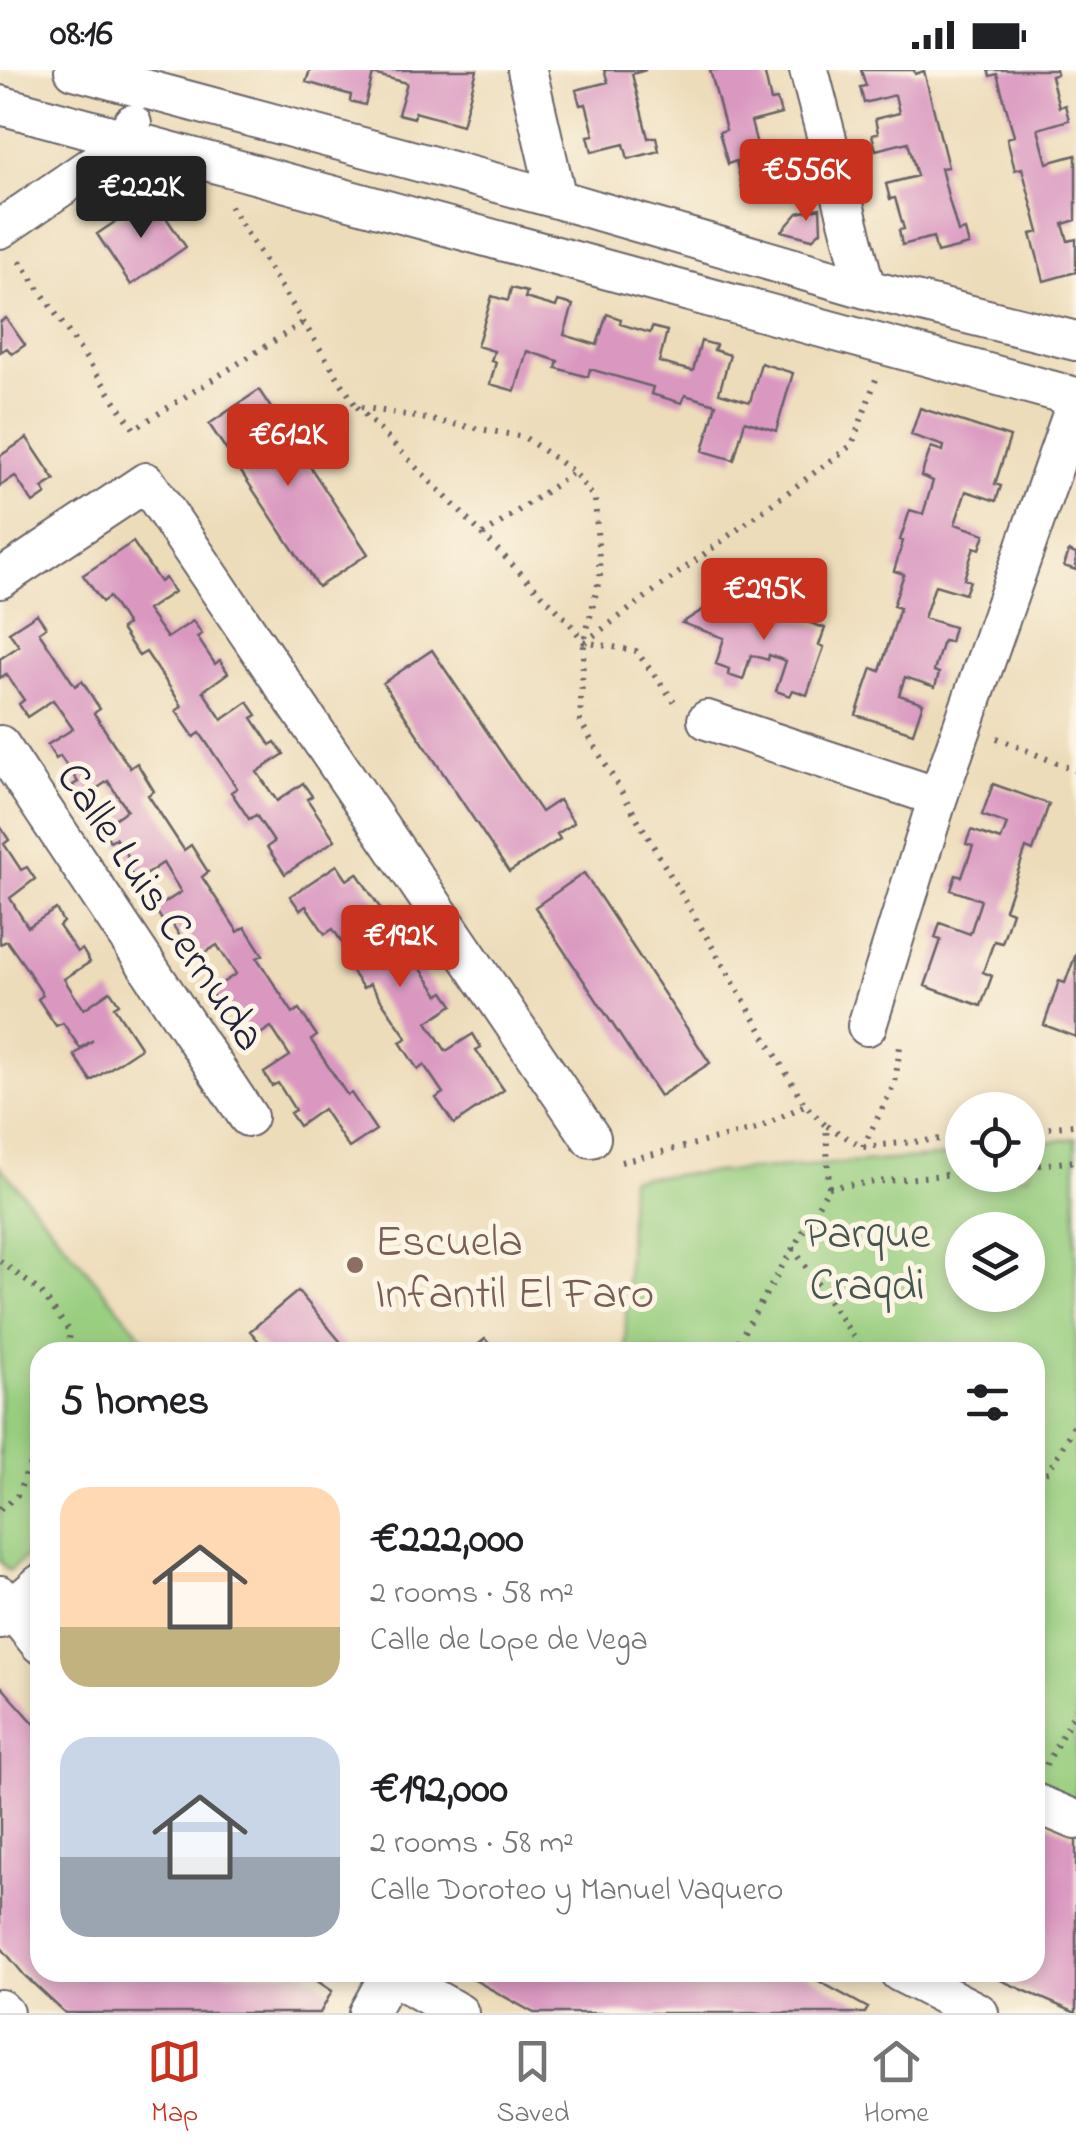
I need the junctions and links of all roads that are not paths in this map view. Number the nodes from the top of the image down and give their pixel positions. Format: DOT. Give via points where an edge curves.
graph roads {
  1 [pos="74,70"];
  2 [pos="526,70"];
  3 [pos="809,70"];
  4 [pos="139,88"];
  5 [pos="0,105"];
  6 [pos="128,141"];
  7 [pos="557,199"];
  8 [pos="6,239"];
  9 [pos="866,289"];
  10 [pos="1076,341"];
  11 [pos="1076,400"];
  12 [pos="0,579"];
  13 [pos="708,720"];
  14 [pos="0,745"];
  15 [pos="938,797"];
  16 [pos="867,1026"];
  17 [pos="248,1117"];
  18 [pos="591,1138"];
  19 [pos="30,1591"];
  20 [pos="4,1608"];
  21 [pos="30,1634"];
  22 [pos="1045,1792"];
  23 [pos="1076,1820"];
  24 [pos="384,1982"];
  25 [pos="405,1982"];
  26 [pos="917,1987"];
  27 [pos="368,2013"];
  28 [pos="460,2013"];
  29 [pos="979,2013"];
  1 -- 4 [label="street"];
  2 -- 7 [label="street"];
  3 -- 9 [label="street"];
  4 -- 6 [label="street"];
  4 -- 7 [label="street"];
  5 -- 6 [label="street"];
  6 -- 8 [label="street"];
  6 -- 11 [label="street"];
  7 -- 9 [label="street"];
  9 -- 10 [label="street"];
  11 -- 15 [label="street"];
  12 -- 18 [label="street" via="146,482"];
  13 -- 15 [label="street"];
  14 -- 17 [label="street, Calle Luis Cernuda"];
  15 -- 16 [label="street"];
  19 -- 20 [label="street"];
  20 -- 21 [label="street"];
  22 -- 23 [label="street"];
  24 -- 27 [label="street"];
  25 -- 28 [label="street"];
  26 -- 29 [label="street"];
}
